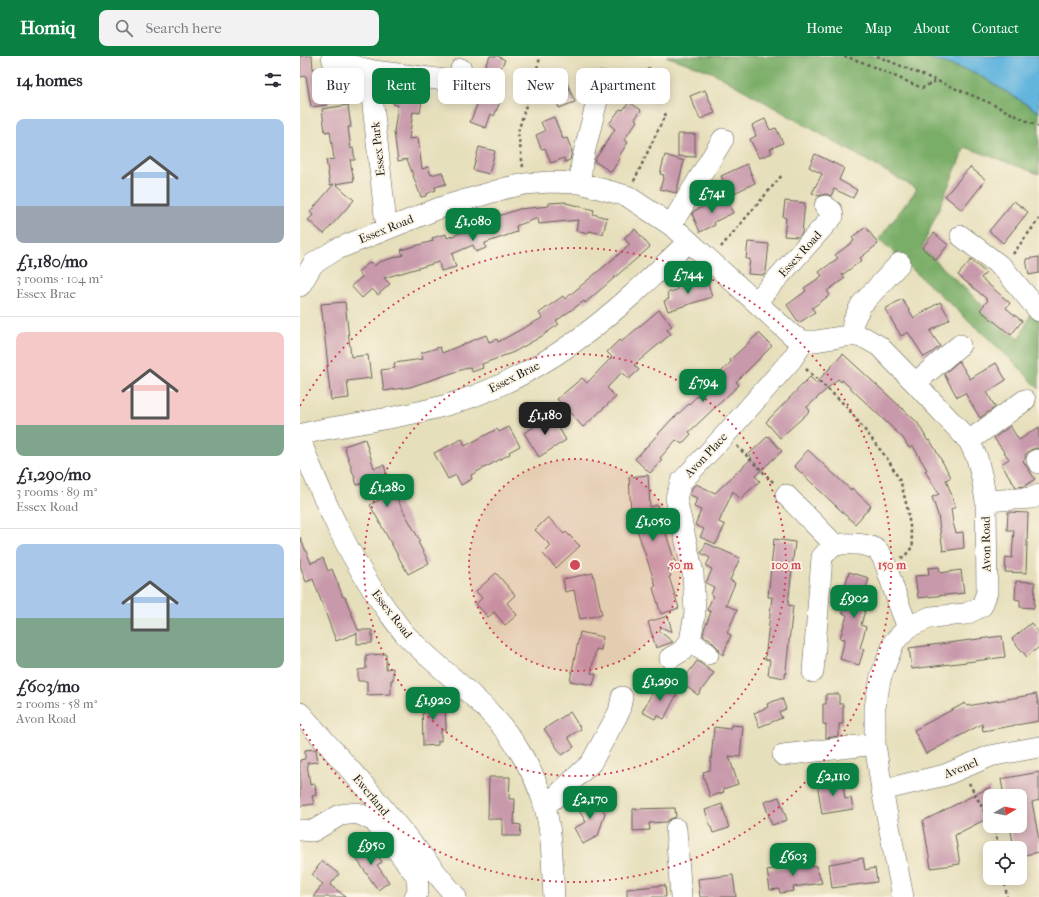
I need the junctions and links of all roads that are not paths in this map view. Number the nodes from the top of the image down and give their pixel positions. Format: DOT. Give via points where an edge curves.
graph roads {
  1 [pos="332,56"];
  2 [pos="372,70"];
  3 [pos="372,74"];
  4 [pos="372,96"];
  5 [pos="373,104"];
  6 [pos="596,104"];
  7 [pos="723,139"];
  8 [pos="580,183"];
  9 [pos="825,206"];
  10 [pos="671,225"];
  11 [pos="388,228"];
  12 [pos="961,236"];
  13 [pos="689,241"];
  14 [pos="900,263"];
  15 [pos="300,286"];
  16 [pos="756,302"];
  17 [pos="1039,311"];
  18 [pos="852,335"];
  19 [pos="804,341"];
  20 [pos="960,345"];
  21 [pos="916,383"];
  22 [pos="1025,400"];
  23 [pos="300,435"];
  24 [pos="300,440"];
  25 [pos="969,441"];
  26 [pos="1039,495"];
  27 [pos="789,500"];
  28 [pos="986,501"];
  29 [pos="835,545"];
  30 [pos="908,627"];
  31 [pos="690,641"];
  32 [pos="708,654"];
  33 [pos="670,658"];
  34 [pos="817,665"];
  35 [pos="622,697"];
  36 [pos="300,713"];
  37 [pos="875,744"];
  38 [pos="1039,747"];
  39 [pos="782,755"];
  40 [pos="882,790"];
  41 [pos="544,804"];
  42 [pos="676,829"];
  43 [pos="300,830"];
  44 [pos="415,897"];
  45 [pos="456,897"];
  46 [pos="554,897"];
  47 [pos="681,897"];
  48 [pos="903,897"];
  1 -- 2 [label="street" via="333,61"];
  3 -- 4 [label="street, Essex Park"];
  5 -- 11 [label="street, Essex Park"];
  6 -- 8 [label="street" via="582,161"];
  7 -- 10 [label="street"];
  8 -- 10 [label="street, Essex Road" via="627,196"];
  8 -- 11 [label="street, Essex Road" via="549,182 506,188 442,207"];
  9 -- 16 [label="street, Essex Road" via="834,216"];
  10 -- 13 [label="street, Essex Road"];
  11 -- 15 [label="street, Essex Road" via="337,249 314,264"];
  12 -- 17 [label="street" via="1003,268"];
  13 -- 16 [label="street, Essex Road"];
  13 -- 23 [label="street, Essex Brae" via="625,302 573,343 539,365 489,390 411,414"];
  14 -- 18 [label="street" via="861,306 853,322"];
  16 -- 19 [label="street, Essex Road" via="794,336"];
  18 -- 19 [label="street, Avon Road"];
  18 -- 21 [label="street, Avon Road" via="865,338 879,346"];
  19 -- 31 [label="street, Avon Place" via="792,359 681,482 676,498 693,574 695,613"];
  20 -- 21 [label="street"];
  21 -- 25 [label="street, Avon Road"];
  22 -- 25 [label="street"];
  24 -- 41 [label="street, Essex Road" via="340,532 370,587 404,633 491,714 513,742 532,774"];
  25 -- 28 [label="street, Avon Road" via="977,458"];
  26 -- 28 [label="street" via="1032,498"];
  27 -- 29 [label="street"];
  28 -- 30 [label="street, Avon Road" via="987,592 982,606 966,614 931,617"];
  29 -- 30 [label="street" via="857,544 879,552"];
  29 -- 34 [label="street" via="822,557"];
  30 -- 37 [label="street, Avon Road" via="894,642 881,676 875,707"];
  31 -- 32 [label="street"];
  31 -- 33 [label="street" via="682,651"];
  35 -- 41 [label="street" via="619,712 591,763 552,800"];
  36 -- 45 [label="street, Ewerland" via="368,790"];
  37 -- 39 [label="street"];
  37 -- 40 [label="street, Avon Road"];
  38 -- 40 [label="street, Avenel" via="990,756 945,775"];
  40 -- 48 [label="street, Avon Road"];
  41 -- 46 [label="street, Essex Road" via="550,833"];
  42 -- 47 [label="street"];
  43 -- 44 [label="street" via="313,832 340,815 357,813 374,820 416,876 418,891"];
}
